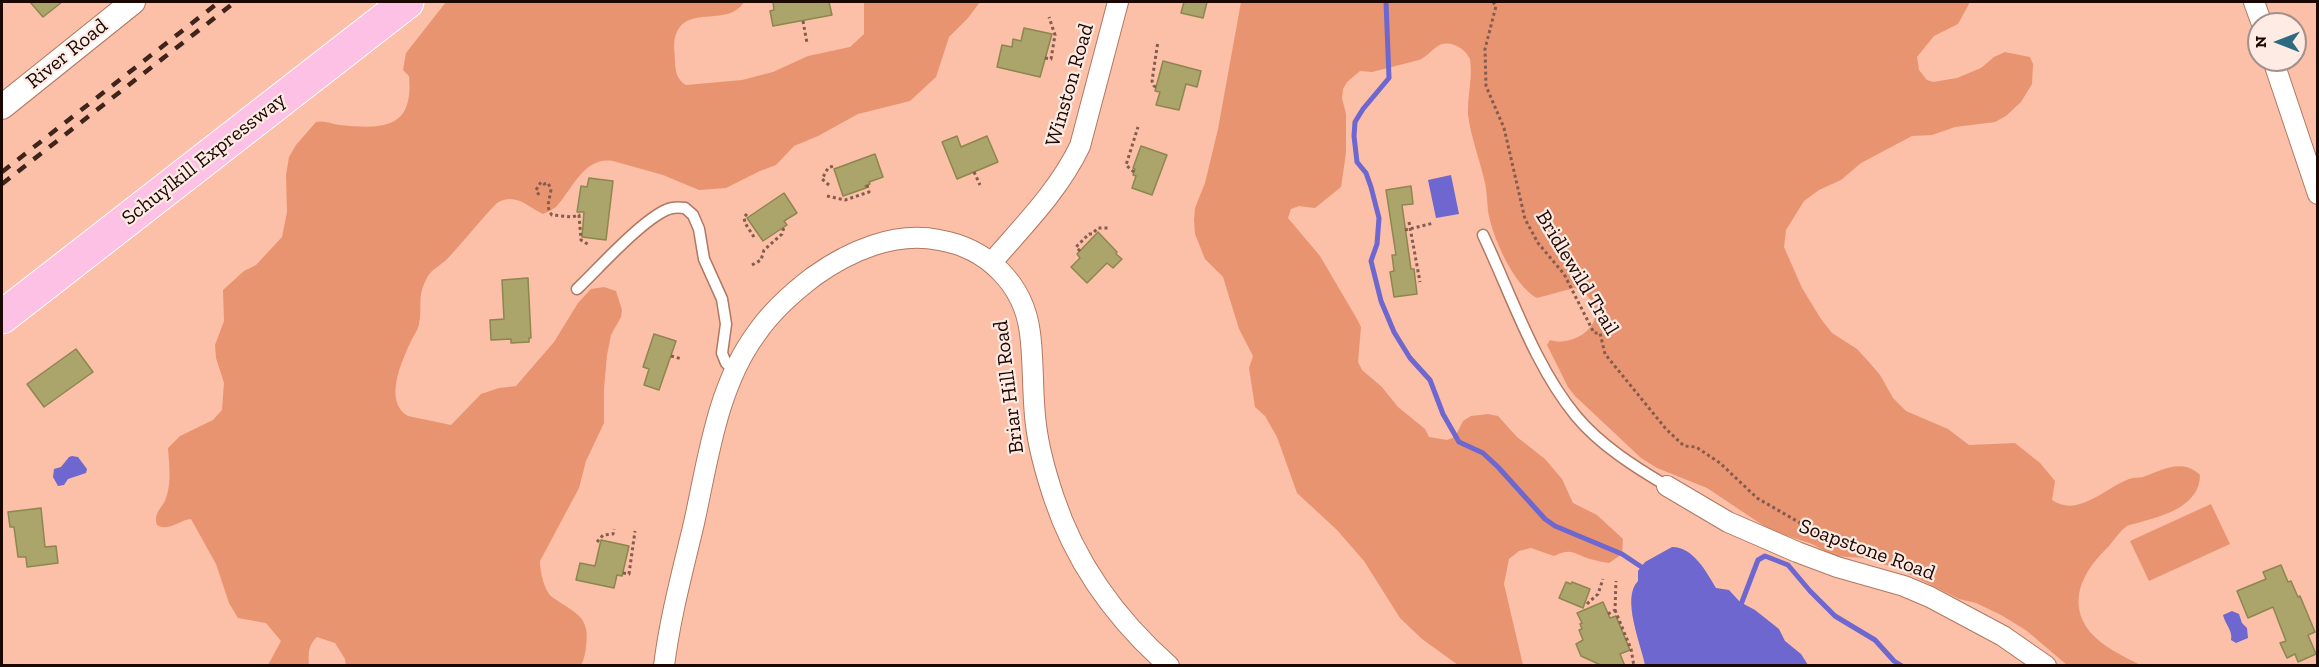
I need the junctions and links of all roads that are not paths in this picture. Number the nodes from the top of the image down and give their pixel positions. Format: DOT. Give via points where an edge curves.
graph roads {
  1 [pos="133,2"];
  2 [pos="371,2"];
  3 [pos="406,2"];
  4 [pos="1118,2"];
  5 [pos="2277,72"];
  6 [pos="2,107"];
  7 [pos="2318,195"];
  8 [pos="1483,235"];
  9 [pos="992,262"];
  10 [pos="577,289"];
  11 [pos="2,291"];
  12 [pos="2,317"];
  13 [pos="735,371"];
  14 [pos="1667,486"];
  15 [pos="664,666"];
  16 [pos="1169,666"];
  17 [pos="2046,666"];
  1 -- 6 [label="street, River Road"];
  2 -- 11 [label="highway, Schuylkill Expressway"];
  3 -- 12 [label="highway, Schuylkill Expressway"];
  4 -- 9 [label="street, Winston Road" via="1080,146 1054,190"];
  5 -- 7 [label="street"];
  8 -- 14 [label="lane" via="1534,348 1569,406 1617,453"];
  9 -- 13 [label="street, Briar Hill Road" via="954,242 931,238 876,244 822,271 798,288 754,335"];
  9 -- 16 [label="street, Briar Hill Road" via="1015,291 1026,314 1043,462 1069,537 1106,599"];
  10 -- 13 [label="lane" via="659,215 676,207 685,208 699,229 705,260 722,299 726,324 722,353"];
  13 -- 15 [label="street, Briar Hill Road" via="706,471"];
  14 -- 17 [label="street, Soapstone Road" via="1728,522 1835,566 1930,597 2003,636"];
}
